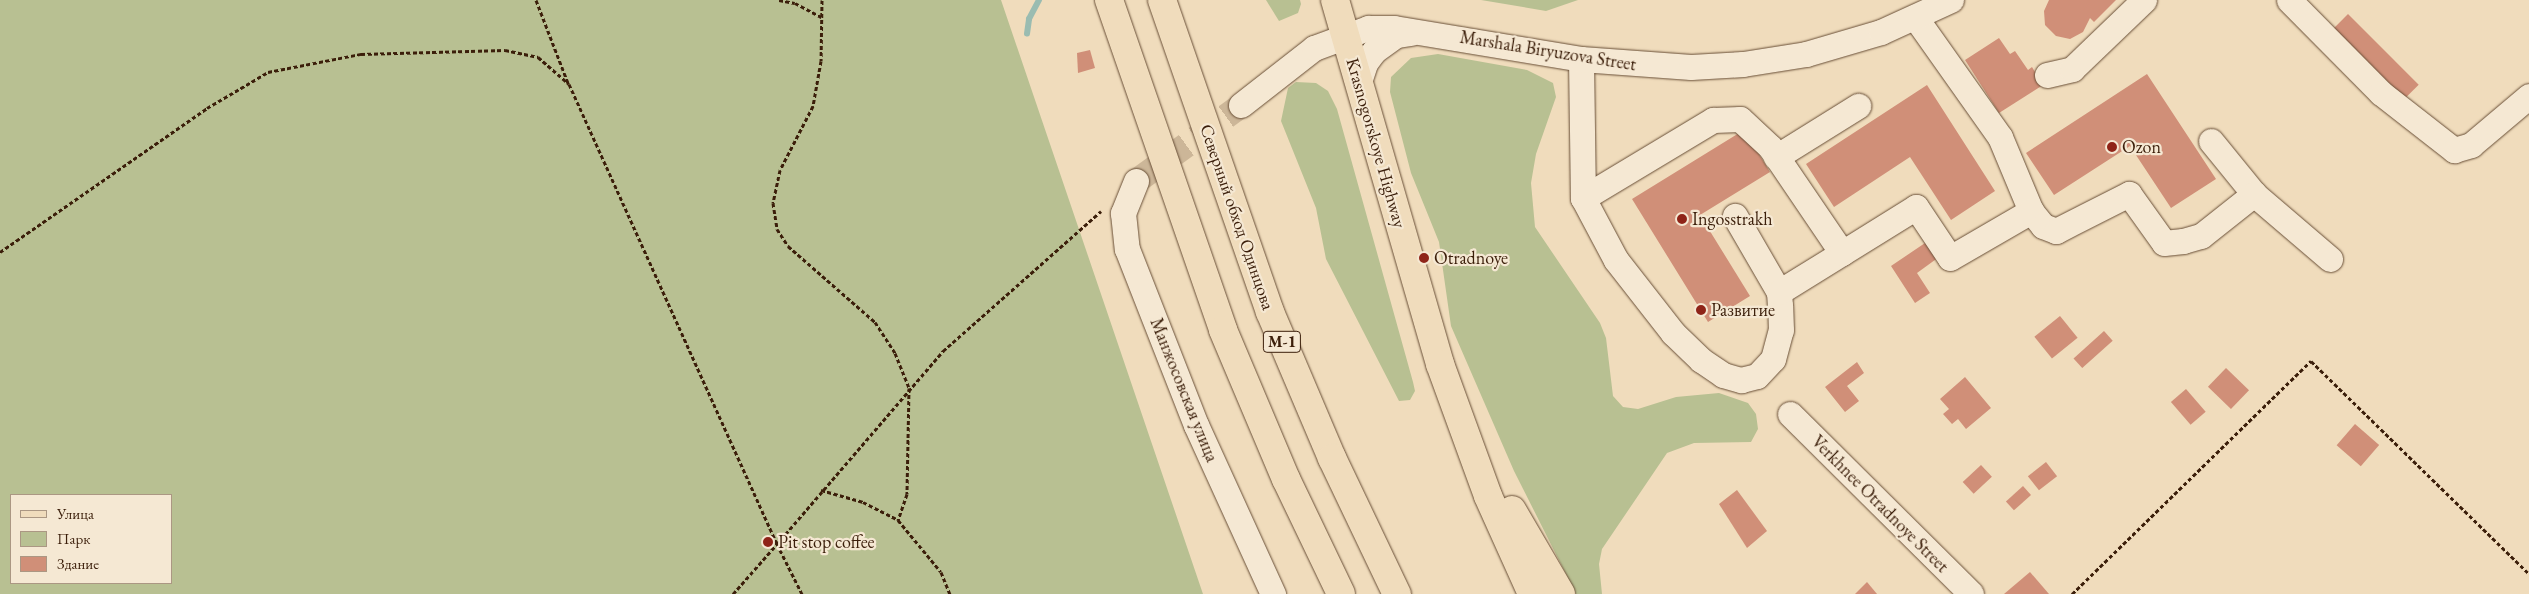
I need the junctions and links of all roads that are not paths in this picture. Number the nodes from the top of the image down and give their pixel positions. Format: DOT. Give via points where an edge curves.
graph roads {
  1 [pos="1109,0"];
  2 [pos="1162,0"];
  3 [pos="1335,0"];
  4 [pos="1951,0"];
  5 [pos="2144,0"];
  6 [pos="2289,0"];
  7 [pos="1915,17"];
  8 [pos="1427,32"];
  9 [pos="1345,35"];
  10 [pos="1581,59"];
  11 [pos="2047,75"];
  12 [pos="1359,82"];
  13 [pos="2529,96"];
  14 [pos="1241,106"];
  15 [pos="1858,106"];
  16 [pos="2211,141"];
  17 [pos="1776,157"];
  18 [pos="1136,181"];
  19 [pos="2254,194"];
  20 [pos="1583,198"];
  21 [pos="2031,211"];
  22 [pos="1735,216"];
  23 [pos="1842,253"];
  24 [pos="2330,259"];
  25 [pos="1417,286"];
  26 [pos="1779,292"];
  27 [pos="1790,414"];
  28 [pos="1962,591"];
  29 [pos="1273,594"];
  30 [pos="1341,594"];
  31 [pos="1397,594"];
  32 [pos="1532,594"];
  33 [pos="1561,594"];
  1 -- 30 [label="main road" via="1222,330 1286,479"];
  2 -- 31 [label="main road, Северный обход Одинцова / М-1" via="1270,312 1332,458"];
  3 -- 9 [label="main road, Krasnogorskoye Highway"];
  4 -- 7 [label="street, Marshala Biryuzova Street"];
  5 -- 11 [label="street" via="2072,69"];
  6 -- 13 [label="street" via="2381,93 2454,150 2470,145"];
  7 -- 10 [label="street, Marshala Biryuzova Street" via="1881,32 1806,54 1743,64 1682,67"];
  7 -- 21 [label="street" via="2000,137"];
  8 -- 9 [label="street, Marshala Biryuzova Street" via="1368,28"];
  8 -- 10 [label="street, Marshala Biryuzova Street"];
  8 -- 12 [label="street" via="1396,35 1384,42 1365,63"];
  9 -- 12 [label="main road, Krasnogorskoye Highway"];
  9 -- 14 [label="street" via="1314,48"];
  10 -- 20 [label="street"];
  12 -- 25 [label="main road, Krasnogorskoye Highway"];
  15 -- 17 [label="street"];
  16 -- 19 [label="street"];
  17 -- 20 [label="street" via="1761,135 1740,119 1713,120"];
  17 -- 23 [label="street"];
  18 -- 29 [label="street, Манжосовская улица" via="1123,213 1126,249 1196,426"];
  19 -- 21 [label="street" via="2201,236 2183,241 2164,242 2129,194 2056,231 2043,226"];
  19 -- 24 [label="street"];
  20 -- 26 [label="street" via="1622,268 1673,333 1701,360 1723,375 1741,380 1757,376 1773,358 1781,330"];
  21 -- 23 [label="street" via="1950,258 1916,207"];
  22 -- 26 [label="street"];
  23 -- 26 [label="street"];
  25 -- 32 [label="main road" via="1470,450"];
  25 -- 33 [label="main road" via="1502,490"];
  27 -- 28 [label="street, Verkhnee Otradnoye Street"];
}
